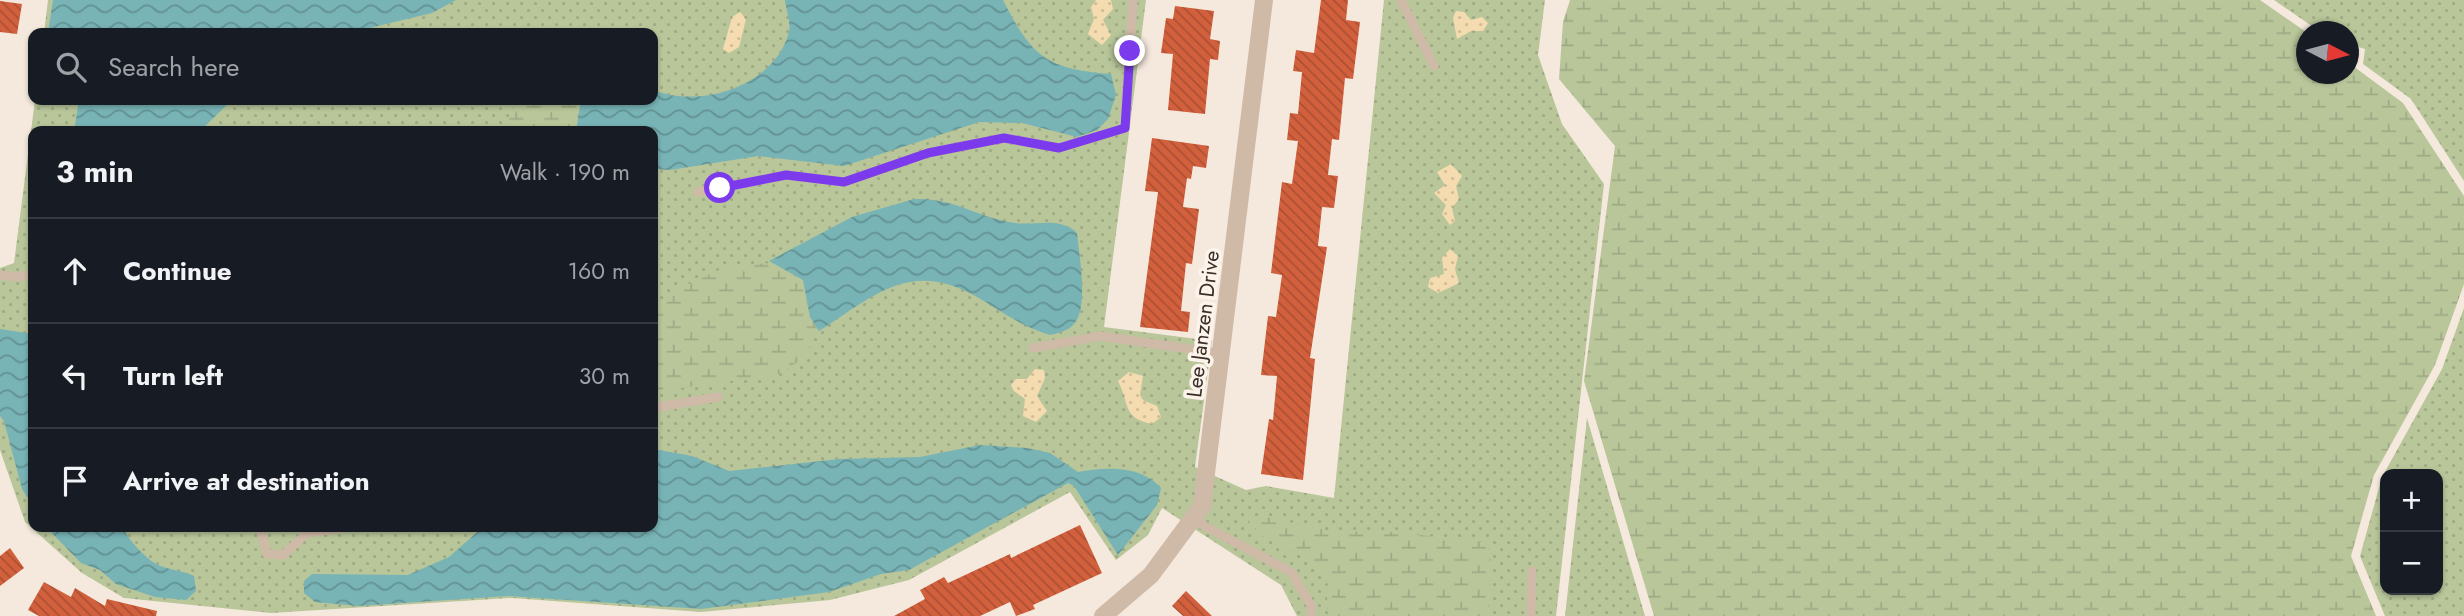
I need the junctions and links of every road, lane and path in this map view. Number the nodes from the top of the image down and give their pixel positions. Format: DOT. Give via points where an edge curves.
graph roads {
  1 [pos="1133,0"];
  2 [pos="1264,0"];
  3 [pos="1401,0"];
  4 [pos="1434,66"];
  5 [pos="698,192"];
  6 [pos="0,275"];
  7 [pos="28,275"];
  8 [pos="1033,348"];
  9 [pos="1217,353"];
  10 [pos="718,397"];
  11 [pos="658,407"];
  12 [pos="1199,523"];
  13 [pos="261,532"];
  14 [pos="314,532"];
  15 [pos="1532,571"];
  16 [pos="1103,616"];
  17 [pos="1310,616"];
  18 [pos="1531,616"];
  1 -- 5 [label="lane" via="1125,128 1059,148 1004,138 928,153 844,182 786,175"];
  2 -- 16 [label="street, Lee Janzen Drive" via="1202,506 1151,575"];
  3 -- 4 [label="lane"];
  6 -- 7 [label="lane"];
  8 -- 9 [label="lane" via="1100,336"];
  10 -- 11 [label="lane"];
  12 -- 17 [label="lane" via="1291,572 1312,607"];
  13 -- 14 [label="lane" via="267,554 282,555"];
  15 -- 18 [label="lane"];
}
